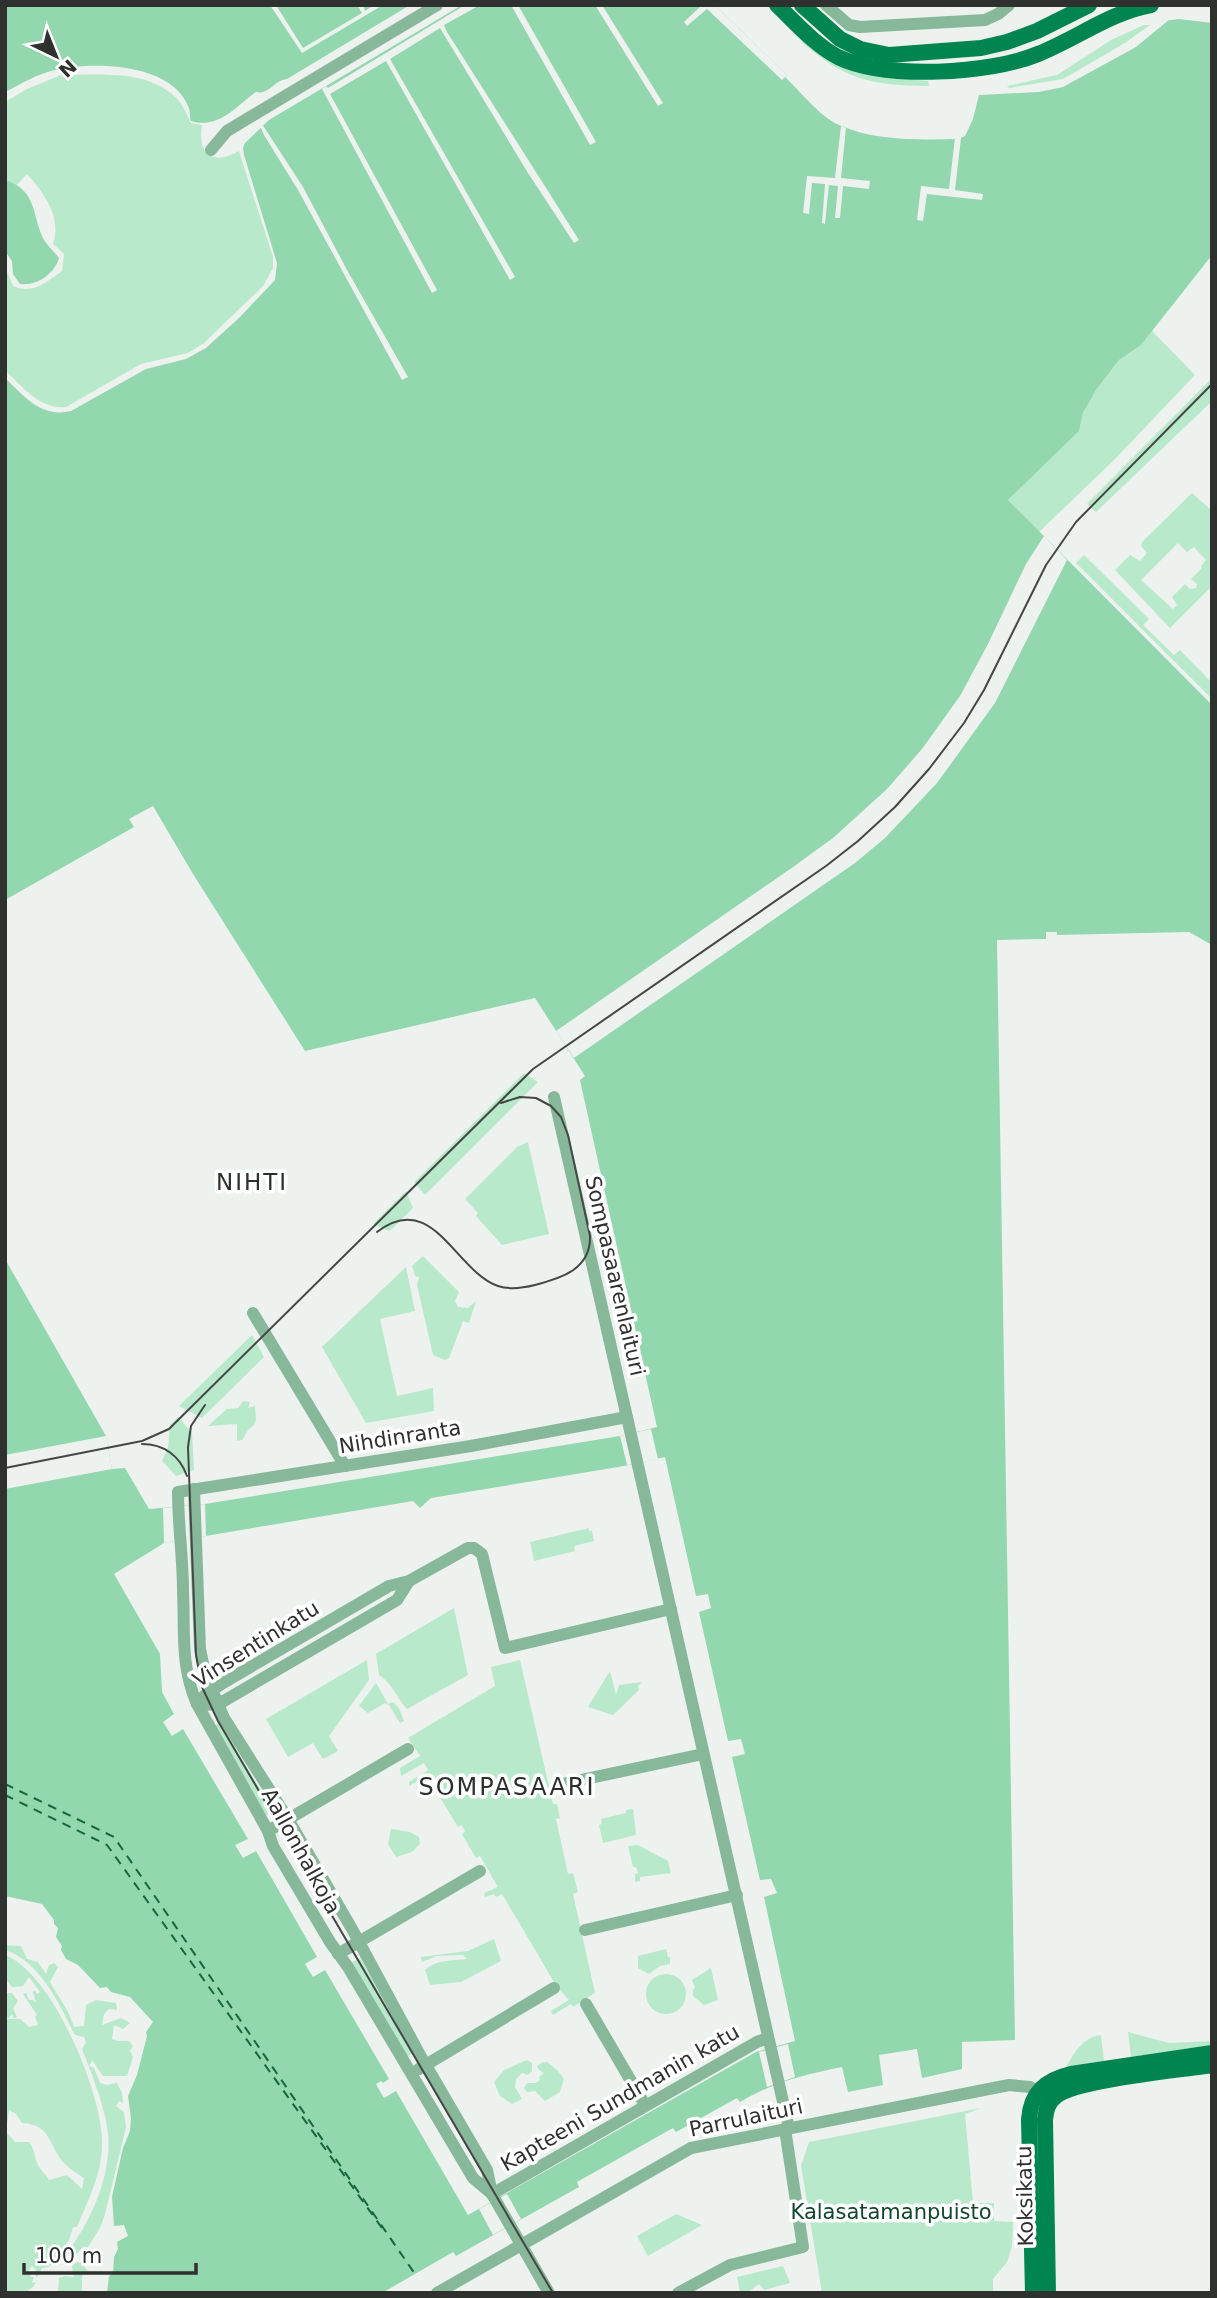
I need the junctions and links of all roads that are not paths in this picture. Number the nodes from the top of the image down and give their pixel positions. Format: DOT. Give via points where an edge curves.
graph roads {
  1 [pos="437,5"];
  2 [pos="777,5"];
  3 [pos="802,5"];
  4 [pos="825,5"];
  5 [pos="1009,5"];
  6 [pos="1089,5"];
  7 [pos="1151,5"];
  8 [pos="1146,6"];
  9 [pos="1117,10"];
  10 [pos="845,32"];
  11 [pos="211,150"];
  12 [pos="554,1097"];
  13 [pos="253,1313"];
  14 [pos="627,1417"];
  15 [pos="345,1466"];
  16 [pos="194,1489"];
  17 [pos="178,1492"];
  18 [pos="409,1581"];
  19 [pos="671,1609"];
  20 [pos="211,1690"];
  21 [pos="197,1704"];
  22 [pos="217,1705"];
  23 [pos="408,1749"];
  24 [pos="703,1754"];
  25 [pos="557,1785"];
  26 [pos="288,1819"];
  27 [pos="268,1830"];
  28 [pos="480,1871"];
  29 [pos="737,1895"];
  30 [pos="585,1930"];
  31 [pos="359,1942"];
  32 [pos="338,1954"];
  33 [pos="554,1988"];
  34 [pos="586,2004"];
  35 [pos="770,2043"];
  36 [pos="1212,2053"];
  37 [pos="426,2065"];
  38 [pos="1212,2065"];
  39 [pos="411,2074"];
  40 [pos="1045,2096"];
  41 [pos="645,2105"];
  42 [pos="787,2129"];
  43 [pos="494,2197"];
  44 [pos="522,2245"];
  45 [pos="1033,2289"];
  46 [pos="437,2293"];
  47 [pos="549,2293"];
  48 [pos="678,2293"];
  49 [pos="1048,2293"];
  1 -- 11 [label="street" via="227,131"];
  2 -- 9 [label="main road" via="828,50 862,66 916,72 973,68 1035,56"];
  3 -- 10 [label="main road"];
  4 -- 10 [label="street"];
  5 -- 10 [label="street" via="985,20"];
  6 -- 10 [label="main road" via="1037,32 981,48 889,55 860,49"];
  7 -- 8 [label="main road"];
  8 -- 9 [label="main road"];
  12 -- 14 [label="street, Sompasaarenlaituri"];
  13 -- 15 [label="street"];
  14 -- 15 [label="street, Nihdinranta"];
  14 -- 19 [label="street, Sompasaarenlaituri"];
  15 -- 16 [label="street, Nihdinranta"];
  16 -- 17 [label="street, Nihdinranta"];
  16 -- 20 [label="street, Aallonhalkoja" via="200,1650"];
  17 -- 21 [label="street, Aallonhalkoja" via="184,1662"];
  18 -- 19 [label="street, Vinsentinkatu" via="468,1549 479,1550 505,1648"];
  18 -- 20 [label="street, Vinsentinkatu" via="389,1586"];
  18 -- 22 [label="street, Vinsentinkatu" via="397,1601"];
  19 -- 24 [label="street, Sompasaarenlaituri"];
  20 -- 21 [label="street, Vinsentinkatu"];
  20 -- 22 [label="street, Aallonhalkoja"];
  21 -- 22 [label="street, Vinsentinkatu"];
  21 -- 27 [label="street, Aallonhalkoja"];
  22 -- 26 [label="street, Aallonhalkoja"];
  23 -- 26 [label="street"];
  24 -- 25 [label="street"];
  24 -- 29 [label="street, Sompasaarenlaituri"];
  26 -- 27 [label="street"];
  26 -- 31 [label="street, Aallonhalkoja"];
  27 -- 32 [label="street, Aallonhalkoja"];
  28 -- 31 [label="street"];
  29 -- 30 [label="street"];
  29 -- 35 [label="street, Sompasaarenlaituri"];
  31 -- 32 [label="street"];
  31 -- 37 [label="street, Aallonhalkoja"];
  32 -- 39 [label="street, Aallonhalkoja"];
  33 -- 37 [label="street"];
  34 -- 41 [label="street"];
  35 -- 41 [label="street, Kapteeni Sundmanin katu" via="757,2042"];
  35 -- 42 [label="street"];
  36 -- 40 [label="main road" via="1062,2076"];
  37 -- 39 [label="street"];
  37 -- 43 [label="street, Aallonhalkoja" via="487,2170"];
  38 -- 40 [label="main road" via="1082,2085"];
  39 -- 43 [label="street, Aallonhalkoja" via="473,2178"];
  40 -- 42 [label="street, Parrulaituri" via="1021,2085 1009,2085"];
  40 -- 45 [label="main road, Koksikatu" via="1031,2104 1030,2119"];
  40 -- 49 [label="main road, Koksikatu"];
  41 -- 43 [label="street, Kapteeni Sundmanin katu"];
  42 -- 44 [label="street, Parrulaituri" via="691,2148"];
  42 -- 48 [label="street" via="803,2247 730,2265"];
  43 -- 44 [label="street, Aallonhalkoja"];
  44 -- 46 [label="street, Parrulaituri"];
  44 -- 47 [label="street, Aallonhalkoja"];
}
